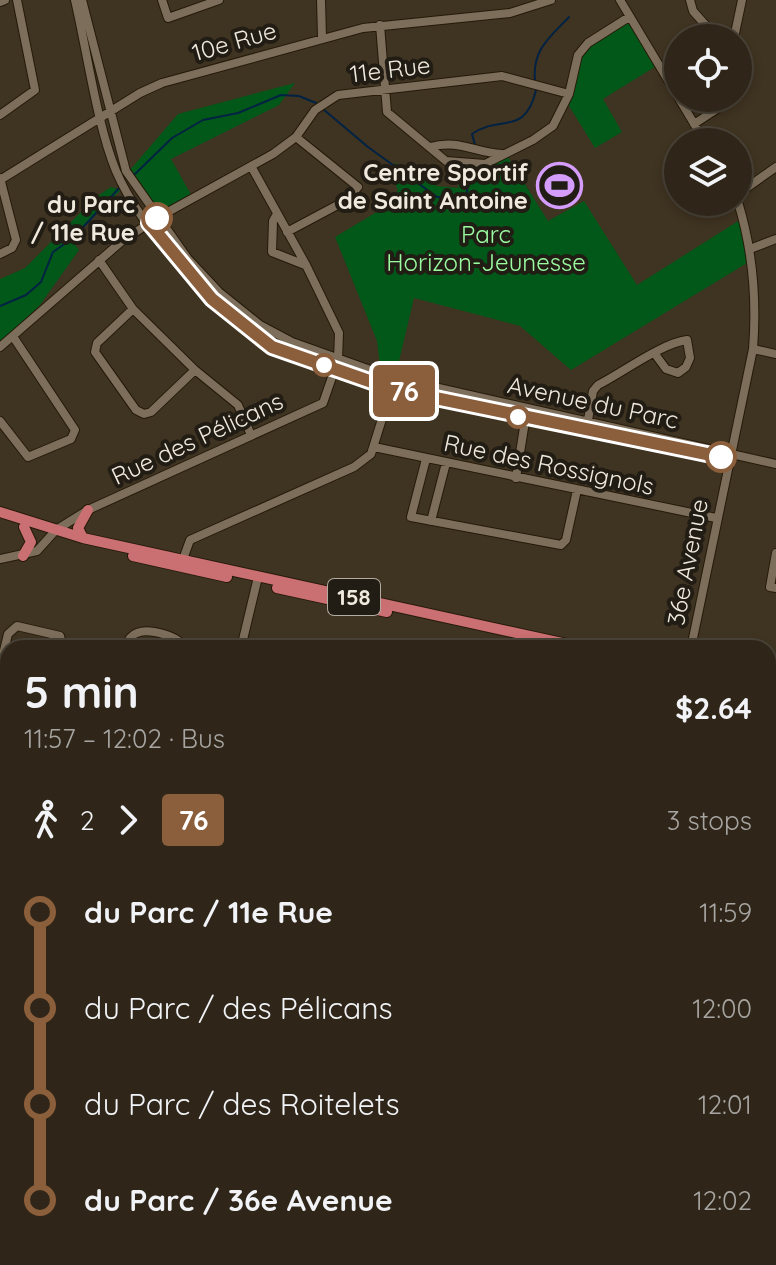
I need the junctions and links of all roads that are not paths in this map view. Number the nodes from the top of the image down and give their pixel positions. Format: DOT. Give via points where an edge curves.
graph roads {
  1 [pos="17,0"];
  2 [pos="75,0"];
  3 [pos="82,0"];
  4 [pos="162,0"];
  5 [pos="219,0"];
  6 [pos="321,0"];
  7 [pos="551,0"];
  8 [pos="620,0"];
  9 [pos="690,0"];
  10 [pos="742,0"];
  11 [pos="629,17"];
  12 [pos="705,24"];
  13 [pos="737,24"];
  14 [pos="380,25"];
  15 [pos="322,37"];
  16 [pos="384,89"];
  17 [pos="569,94"];
  18 [pos="712,112"];
  19 [pos="0,115"];
  20 [pos="106,115"];
  21 [pos="694,124"];
  22 [pos="696,128"];
  23 [pos="296,137"];
  24 [pos="430,147"];
  25 [pos="506,154"];
  26 [pos="251,166"];
  27 [pos="776,167"];
  28 [pos="0,179"];
  29 [pos="752,184"];
  30 [pos="277,214"];
  31 [pos="742,216"];
  32 [pos="153,220"];
  33 [pos="287,232"];
  34 [pos="776,239"];
  35 [pos="750,249"];
  36 [pos="0,254"];
  37 [pos="99,260"];
  38 [pos="306,265"];
  39 [pos="133,309"];
  40 [pos="14,338"];
  41 [pos="0,347"];
  42 [pos="753,349"];
  43 [pos="655,354"];
  44 [pos="776,354"];
  45 [pos="336,364"];
  46 [pos="195,370"];
  47 [pos="395,378"];
  48 [pos="392,389"];
  49 [pos="447,391"];
  50 [pos="443,401"];
  51 [pos="527,413"];
  52 [pos="0,421"];
  53 [pos="587,426"];
  54 [pos="251,435"];
  55 [pos="374,447"];
  56 [pos="729,455"];
  57 [pos="426,459"];
  58 [pos="446,463"];
  59 [pos="776,464"];
  60 [pos="516,478"];
  61 [pos="577,490"];
  62 [pos="88,510"];
  63 [pos="0,512"];
  64 [pos="716,518"];
  65 [pos="0,520"];
  66 [pos="431,521"];
  67 [pos="24,527"];
  68 [pos="54,533"];
  69 [pos="83,538"];
  70 [pos="776,553"];
  71 [pos="23,556"];
  72 [pos="0,559"];
  73 [pos="182,563"];
  74 [pos="259,581"];
  75 [pos="773,587"];
  76 [pos="7,640"];
  77 [pos="61,640"];
  78 [pos="132,640"];
  79 [pos="177,640"];
  80 [pos="246,640"];
  81 [pos="520,640"];
  82 [pos="546,640"];
  83 [pos="693,640"];
  1 -- 19 [label="street" via="35,90"];
  2 -- 20 [label="street, Avenue du Parc"];
  3 -- 20 [label="street, Avenue du Parc"];
  4 -- 5 [label="street" via="168,18"];
  6 -- 15 [label="street"];
  7 -- 14 [label="street, 10e Rue" via="510,13"];
  8 -- 11 [label="street"];
  9 -- 12 [label="street"];
  10 -- 13 [label="street"];
  11 -- 17 [label="street" via="578,55"];
  11 -- 21 [label="street"];
  14 -- 15 [label="street, 10e Rue"];
  14 -- 16 [label="street"];
  15 -- 20 [label="street, 10e Rue" via="162,83"];
  16 -- 17 [label="street, 11e Rue" via="502,76"];
  16 -- 23 [label="street, 11e Rue" via="338,95 324,103"];
  16 -- 24 [label="street" via="390,118"];
  17 -- 25 [label="street" via="553,126"];
  18 -- 21 [label="street"];
  20 -- 28 [label="street, 10e Rue"];
  20 -- 32 [label="street, Avenue du Parc" via="115,168"];
  21 -- 22 [label="street"];
  23 -- 26 [label="street, 11e Rue"];
  23 -- 33 [label="street" via="358,187 347,200"];
  24 -- 25 [label="street" via="456,142 480,153"];
  24 -- 25 [label="street" via="446,161 462,165 485,164"];
  26 -- 30 [label="street"];
  26 -- 32 [label="street, 11e Rue"];
  27 -- 29 [label="street"];
  28 -- 36 [label="street" via="16,240"];
  30 -- 33 [label="street"];
  30 -- 38 [label="street" via="272,252"];
  31 -- 35 [label="street, 36e Avenue"];
  32 -- 37 [label="street, 11e Rue"];
  32 -- 45 [label="street, Avenue du Parc" via="205,279 242,311 278,336"];
  33 -- 38 [label="street"];
  34 -- 35 [label="street"];
  35 -- 42 [label="street, 36e Avenue" via="756,305"];
  37 -- 39 [label="street"];
  37 -- 40 [label="street, 11e Rue"];
  38 -- 45 [label="street" via="339,333"];
  39 -- 46 [label="street"];
  39 -- 46 [label="street" via="97,343 95,352 136,410 151,412"];
  40 -- 41 [label="street, 11e Rue"];
  40 -- 52 [label="street" via="75,430 71,439 28,457"];
  42 -- 44 [label="street"];
  42 -- 56 [label="street, 36e Avenue"];
  43 -- 43 [label="street" via="679,341 687,340 690,347 686,367 678,373 666,369"];
  43 -- 53 [label="street" via="598,385"];
  45 -- 47 [label="street, Avenue du Parc"];
  45 -- 48 [label="street, Avenue du Parc"];
  45 -- 54 [label="street, Rue des Pélicans" via="323,403"];
  46 -- 54 [label="street" via="238,405"];
  47 -- 48 [label="street"];
  47 -- 49 [label="street, Avenue du Parc"];
  48 -- 50 [label="street, Avenue du Parc"];
  48 -- 55 [label="street"];
  49 -- 50 [label="street"];
  49 -- 51 [label="street, Avenue du Parc"];
  50 -- 51 [label="street, Avenue du Parc"];
  51 -- 53 [label="street, Avenue du Parc"];
  51 -- 60 [label="street"];
  53 -- 56 [label="street, Avenue du Parc"];
  54 -- 62 [label="street, Rue des Pélicans"];
  55 -- 57 [label="street, Rue des Rossignols"];
  55 -- 73 [label="street" via="354,467 190,540"];
  56 -- 59 [label="street, Avenue du Parc"];
  56 -- 64 [label="street, 36e Avenue"];
  57 -- 58 [label="street, Rue des Rossignols"];
  57 -- 66 [label="street" via="411,517"];
  58 -- 60 [label="street, Rue des Rossignols"];
  58 -- 66 [label="street"];
  60 -- 61 [label="street, Rue des Rossignols"];
  61 -- 64 [label="street, Rue des Rossignols"];
  61 -- 66 [label="street" via="561,545"];
  62 -- 68 [label="street, Rue des Pélicans"];
  62 -- 69 [label="main road" via="78,528"];
  63 -- 68 [label="main road, 158"];
  64 -- 83 [label="street, 36e Avenue"];
  65 -- 67 [label="main road, 158"];
  67 -- 68 [label="main road, 158"];
  67 -- 71 [label="main road" via="31,542"];
  68 -- 69 [label="main road, 158"];
  68 -- 71 [label="street, Rue des Pélicans" via="37,551"];
  68 -- 73 [label="main road, 158" via="68,541"];
  69 -- 73 [label="main road, 158"];
  70 -- 75 [label="street"];
  71 -- 72 [label="street"];
  73 -- 74 [label="main road, 158"];
  74 -- 80 [label="street"];
  74 -- 81 [label="main road, 158"];
  74 -- 82 [label="main road, 158"];
  76 -- 77 [label="street" via="17,626"];
  78 -- 79 [label="street" via="139,631"];
}
